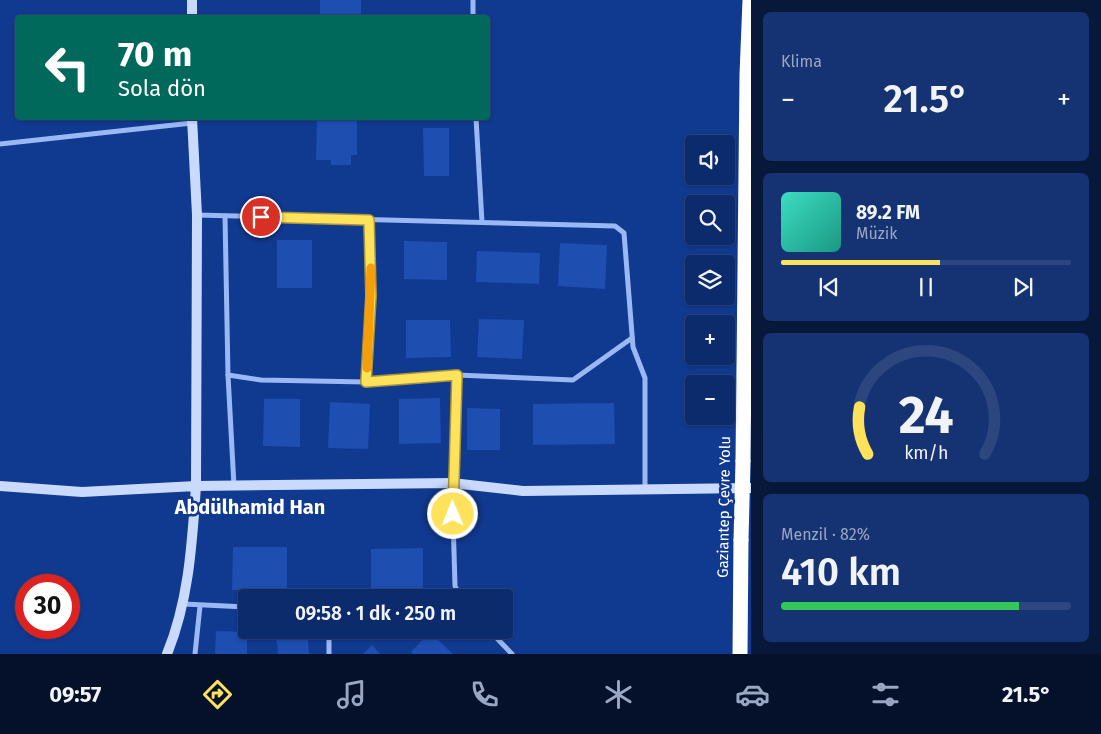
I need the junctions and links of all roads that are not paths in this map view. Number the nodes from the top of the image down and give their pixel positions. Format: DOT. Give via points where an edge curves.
graph roads {
  1 [pos="192,0"];
  2 [pos="473,0"];
  3 [pos="750,0"];
  4 [pos="192,15"];
  5 [pos="473,15"];
  6 [pos="192,120"];
  7 [pos="476,120"];
  8 [pos="0,144"];
  9 [pos="197,215"];
  10 [pos="225,216"];
  11 [pos="369,220"];
  12 [pos="482,222"];
  13 [pos="632,338"];
  14 [pos="228,375"];
  15 [pos="457,375"];
  16 [pos="366,382"];
  17 [pos="452,483"];
  18 [pos="0,486"];
  19 [pos="196,486"];
  20 [pos="234,486"];
  21 [pos="751,488"];
  22 [pos="645,489"];
  23 [pos="456,589"];
  24 [pos="184,604"];
  25 [pos="200,606"];
  26 [pos="238,607"];
  27 [pos="328,639"];
  28 [pos="498,639"];
  29 [pos="167,654"];
  30 [pos="195,654"];
  31 [pos="329,654"];
  32 [pos="512,654"];
  33 [pos="740,654"];
  1 -- 4 [label="street"];
  2 -- 5 [label="street"];
  3 -- 33 [label="highway, Gaziantep Çevre Yolu, bridge" via="746,75"];
  6 -- 8 [label="street"];
  6 -- 9 [label="street"];
  7 -- 12 [label="street"];
  9 -- 10 [label="street"];
  9 -- 19 [label="street"];
  10 -- 11 [label="street"];
  10 -- 14 [label="street"];
  11 -- 12 [label="street"];
  11 -- 16 [label="street" via="371,296"];
  12 -- 13 [label="street" via="615,226 624,233"];
  13 -- 15 [label="street" via="573,380"];
  13 -- 22 [label="street" via="645,378"];
  14 -- 16 [label="street" via="261,380"];
  14 -- 20 [label="street"];
  15 -- 16 [label="street"];
  15 -- 17 [label="street"];
  17 -- 20 [label="street"];
  17 -- 22 [label="street" via="522,491"];
  17 -- 23 [label="street"];
  18 -- 19 [label="street" via="82,492"];
  19 -- 20 [label="street"];
  19 -- 24 [label="street"];
  21 -- 22 [label="street"];
  24 -- 25 [label="street"];
  24 -- 29 [label="street"];
  25 -- 26 [label="street"];
  25 -- 30 [label="street"];
  27 -- 31 [label="street"];
  28 -- 32 [label="street"];
}
